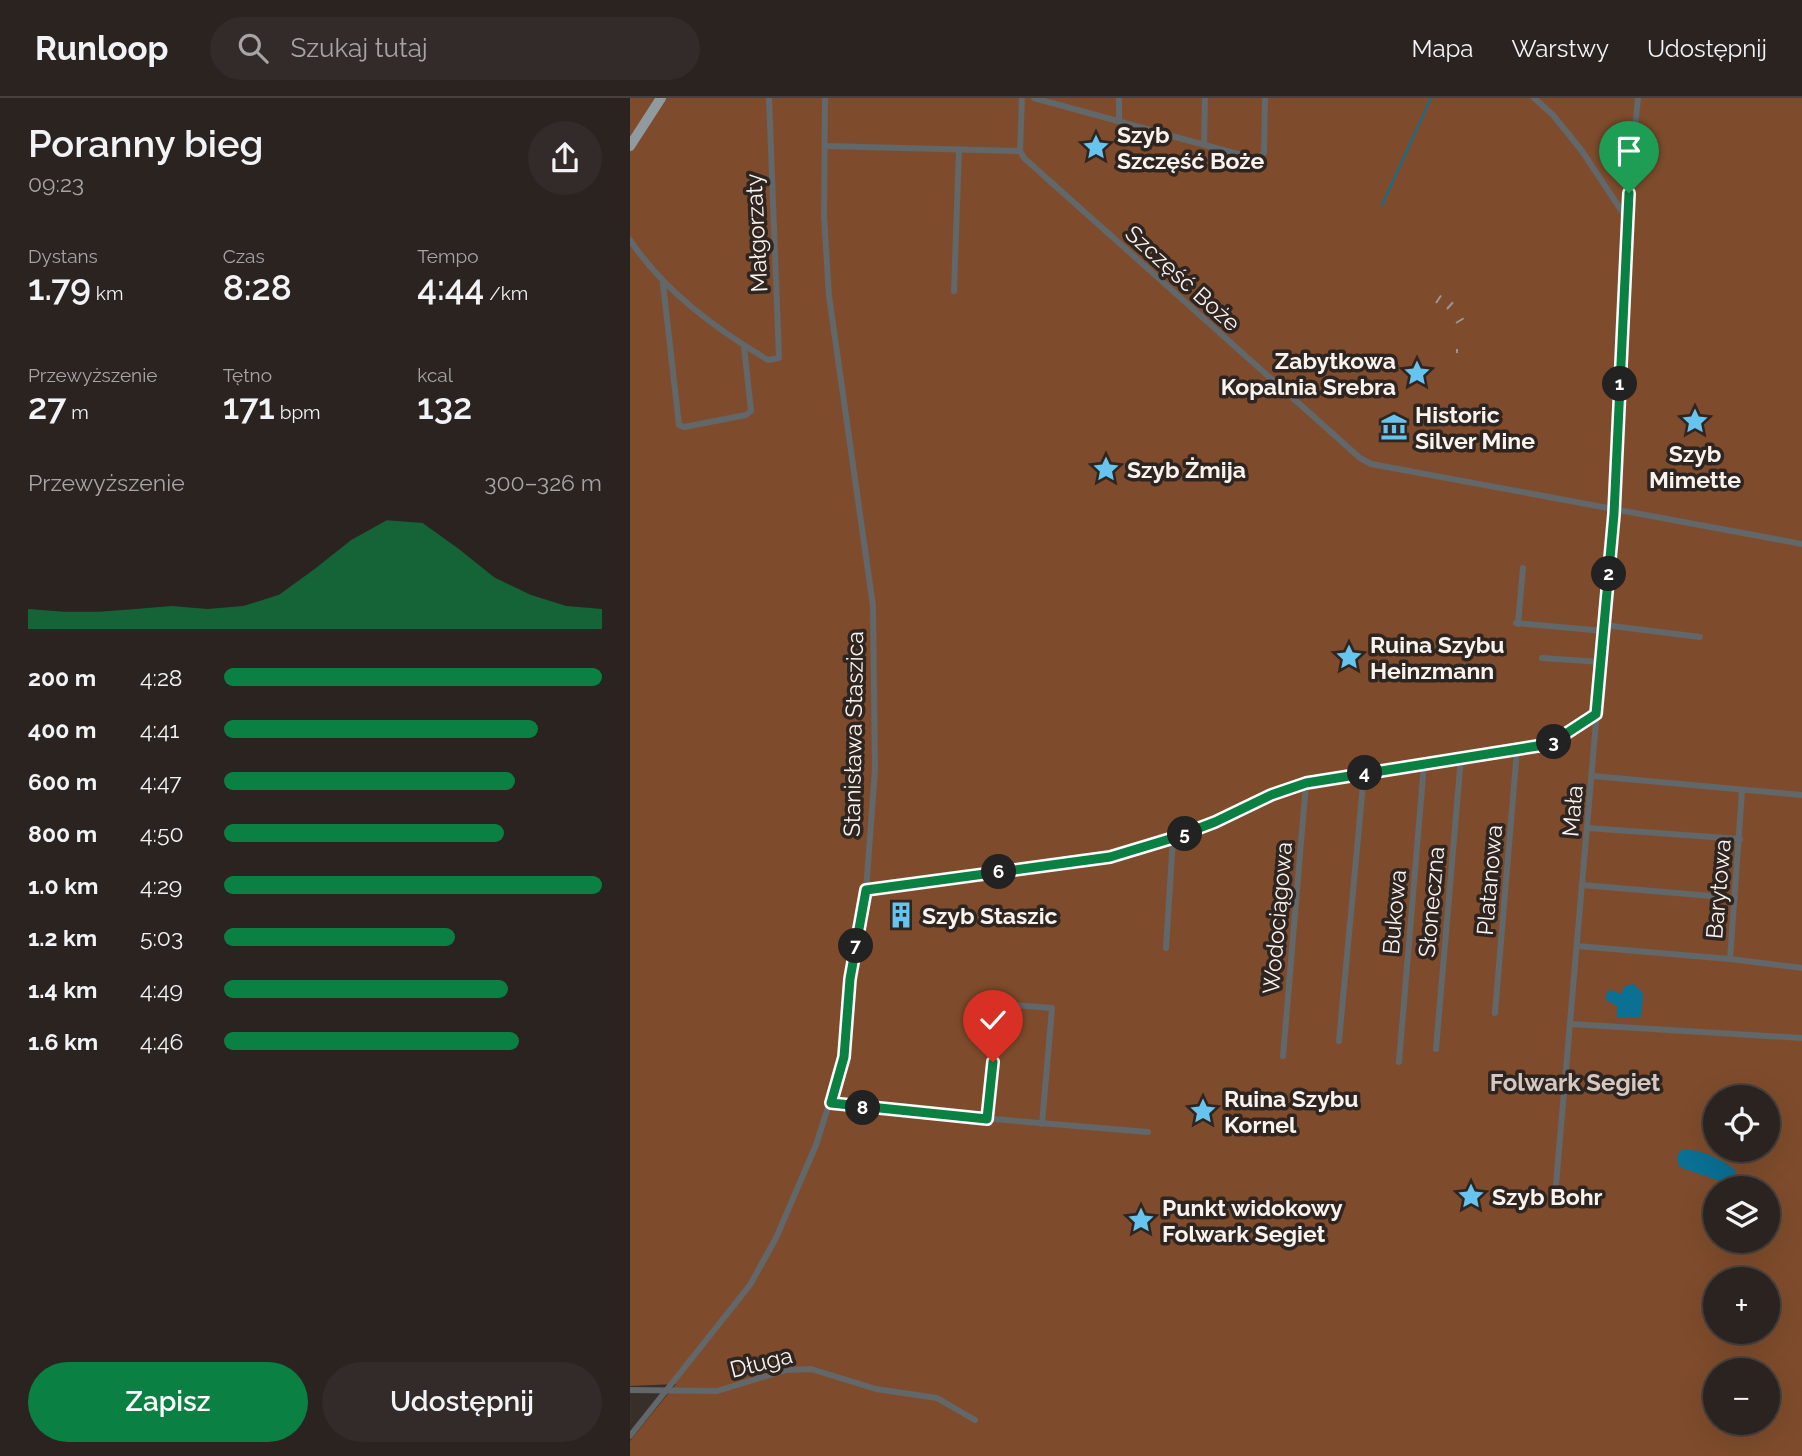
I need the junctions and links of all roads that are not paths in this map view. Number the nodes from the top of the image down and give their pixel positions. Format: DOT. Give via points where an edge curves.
graph roads {
  1 [pos="661,98"];
  2 [pos="769,98"];
  3 [pos="825,98"];
  4 [pos="1021,98"];
  5 [pos="1034,98"];
  6 [pos="1119,98"];
  7 [pos="1205,98"];
  8 [pos="1265,98"];
  9 [pos="1534,98"];
  10 [pos="1638,98"];
  11 [pos="1119,119"];
  12 [pos="1204,145"];
  13 [pos="630,146"];
  14 [pos="825,146"];
  15 [pos="959,149"];
  16 [pos="1020,151"];
  17 [pos="1626,217"];
  18 [pos="630,240"];
  19 [pos="663,284"];
  20 [pos="954,292"];
  21 [pos="744,346"];
  22 [pos="1613,510"];
  23 [pos="1802,544"];
  24 [pos="1523,568"];
  25 [pos="1604,628"];
  26 [pos="1700,637"];
  27 [pos="1542,657"];
  28 [pos="1601,662"];
  29 [pos="1596,714"];
  30 [pos="1517,750"];
  31 [pos="1461,757"];
  32 [pos="1424,764"];
  33 [pos="1364,774"];
  34 [pos="1593,776"];
  35 [pos="1306,783"];
  36 [pos="1742,791"];
  37 [pos="1802,795"];
  38 [pos="1588,828"];
  39 [pos="1173,838"];
  40 [pos="1740,839"];
  41 [pos="1582,885"];
  42 [pos="866,890"];
  43 [pos="1735,898"];
  44 [pos="1577,946"];
  45 [pos="1166,948"];
  46 [pos="1730,959"];
  47 [pos="1802,968"];
  48 [pos="1495,1013"];
  49 [pos="1570,1024"];
  50 [pos="1802,1038"];
  51 [pos="1339,1041"];
  52 [pos="1436,1049"];
  53 [pos="1283,1056"];
  54 [pos="1399,1062"];
  55 [pos="831,1103"];
  56 [pos="987,1119"];
  57 [pos="1042,1124"];
  58 [pos="1148,1132"];
  59 [pos="1555,1196"];
  60 [pos="670,1389"];
  61 [pos="630,1390"];
  62 [pos="975,1420"];
  63 [pos="630,1436"];
  1 -- 13 [label="main road"];
  2 -- 21 [label="street, Małgorzaty" via="781,350 773,362"];
  3 -- 14 [label="street, Stanisława Staszica"];
  4 -- 16 [label="street"];
  5 -- 11 [label="street"];
  6 -- 11 [label="street"];
  7 -- 12 [label="street"];
  8 -- 12 [label="street" via="1264,153 1256,159"];
  9 -- 17 [label="street" via="1575,142"];
  10 -- 17 [label="street, Mała"];
  11 -- 12 [label="street"];
  14 -- 15 [label="street"];
  14 -- 42 [label="street, Stanisława Staszica" via="829,296 873,606 875,770"];
  15 -- 16 [label="street"];
  15 -- 20 [label="street"];
  16 -- 22 [label="street, Szczęść Boże" via="1360,458 1381,466"];
  17 -- 22 [label="street, Mała" via="1625,331"];
  18 -- 19 [label="street"];
  19 -- 21 [label="street"];
  19 -- 21 [label="street" via="679,425 751,411"];
  22 -- 23 [label="street, Szczęść Boże"];
  22 -- 25 [label="street, Mała"];
  24 -- 25 [label="street" via="1517,623"];
  25 -- 26 [label="street"];
  25 -- 28 [label="street, Mała"];
  27 -- 28 [label="street"];
  28 -- 29 [label="street, Mała"];
  29 -- 30 [label="street" via="1561,739"];
  29 -- 34 [label="street, Mała"];
  30 -- 31 [label="street"];
  30 -- 48 [label="street, Platanowa"];
  31 -- 32 [label="street"];
  31 -- 52 [label="street, Słoneczna"];
  32 -- 33 [label="street"];
  32 -- 54 [label="street, Bukowa"];
  33 -- 35 [label="street"];
  33 -- 51 [label="street"];
  34 -- 36 [label="street"];
  34 -- 38 [label="street, Mała"];
  35 -- 39 [label="street"];
  35 -- 53 [label="street, Wodociągowa"];
  36 -- 37 [label="street"];
  36 -- 40 [label="street, Barytowa"];
  38 -- 40 [label="street"];
  38 -- 41 [label="street, Mała"];
  39 -- 42 [label="street" via="1110,857"];
  39 -- 45 [label="street"];
  40 -- 43 [label="street, Barytowa"];
  41 -- 43 [label="street"];
  41 -- 44 [label="street, Mała"];
  42 -- 55 [label="street, Stanisława Staszica" via="850,979 844,1057"];
  43 -- 46 [label="street, Barytowa"];
  44 -- 46 [label="street"];
  44 -- 49 [label="street, Mała"];
  46 -- 47 [label="street, Barytowa"];
  49 -- 50 [label="street"];
  49 -- 59 [label="street, Mała"];
  55 -- 56 [label="street"];
  55 -- 60 [label="street, Stanisława Staszica" via="796,1193 750,1285"];
  56 -- 57 [label="street"];
  56 -- 57 [label="street" via="999,1004 1052,1008"];
  57 -- 58 [label="street"];
  60 -- 61 [label="street, Długa"];
  60 -- 62 [label="street, Długa" via="723,1390 786,1370 811,1369 876,1389 937,1398"];
  60 -- 63 [label="street, Stanisława Staszica"];
}
